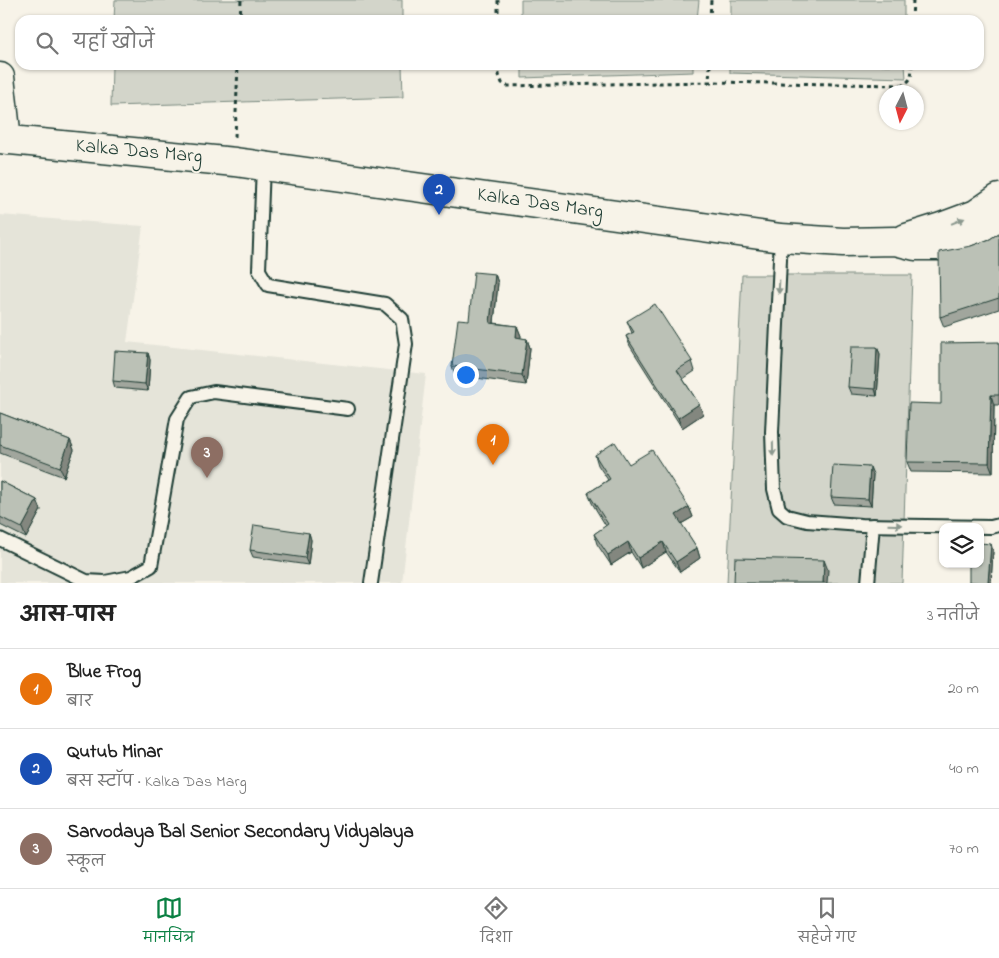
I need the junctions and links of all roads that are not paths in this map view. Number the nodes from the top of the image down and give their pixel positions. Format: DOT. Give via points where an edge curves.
graph roads {
  1 [pos="0,77"];
  2 [pos="4,139"];
  3 [pos="263,165"];
  4 [pos="999,198"];
  5 [pos="999,227"];
  6 [pos="781,238"];
  7 [pos="895,241"];
  8 [pos="348,409"];
  9 [pos="873,525"];
  10 [pos="999,525"];
  11 [pos="0,540"];
  12 [pos="371,583"];
  13 [pos="868,583"];
  1 -- 2 [label="street"];
  2 -- 3 [label="street, Kalka Das Marg"];
  3 -- 6 [label="street, Kalka Das Marg"];
  3 -- 12 [label="lane" via="259,270 268,286 385,304 402,319 406,344"];
  7 -- 4 [label="street, Kalka Das Marg, one-way" via="976,214"];
  5 -- 7 [label="street, Kalka Das Marg" via="969,241 944,246 915,246"];
  6 -- 7 [label="street, Kalka Das Marg"];
  6 -- 9 [label="lane, one-way" via="772,432 774,489 779,509 787,516 807,521"];
  8 -- 11 [label="lane" via="214,392 191,397 177,419 151,566 131,577 105,582 86,581"];
  9 -- 10 [label="lane, one-way"];
  9 -- 13 [label="lane"];
}
